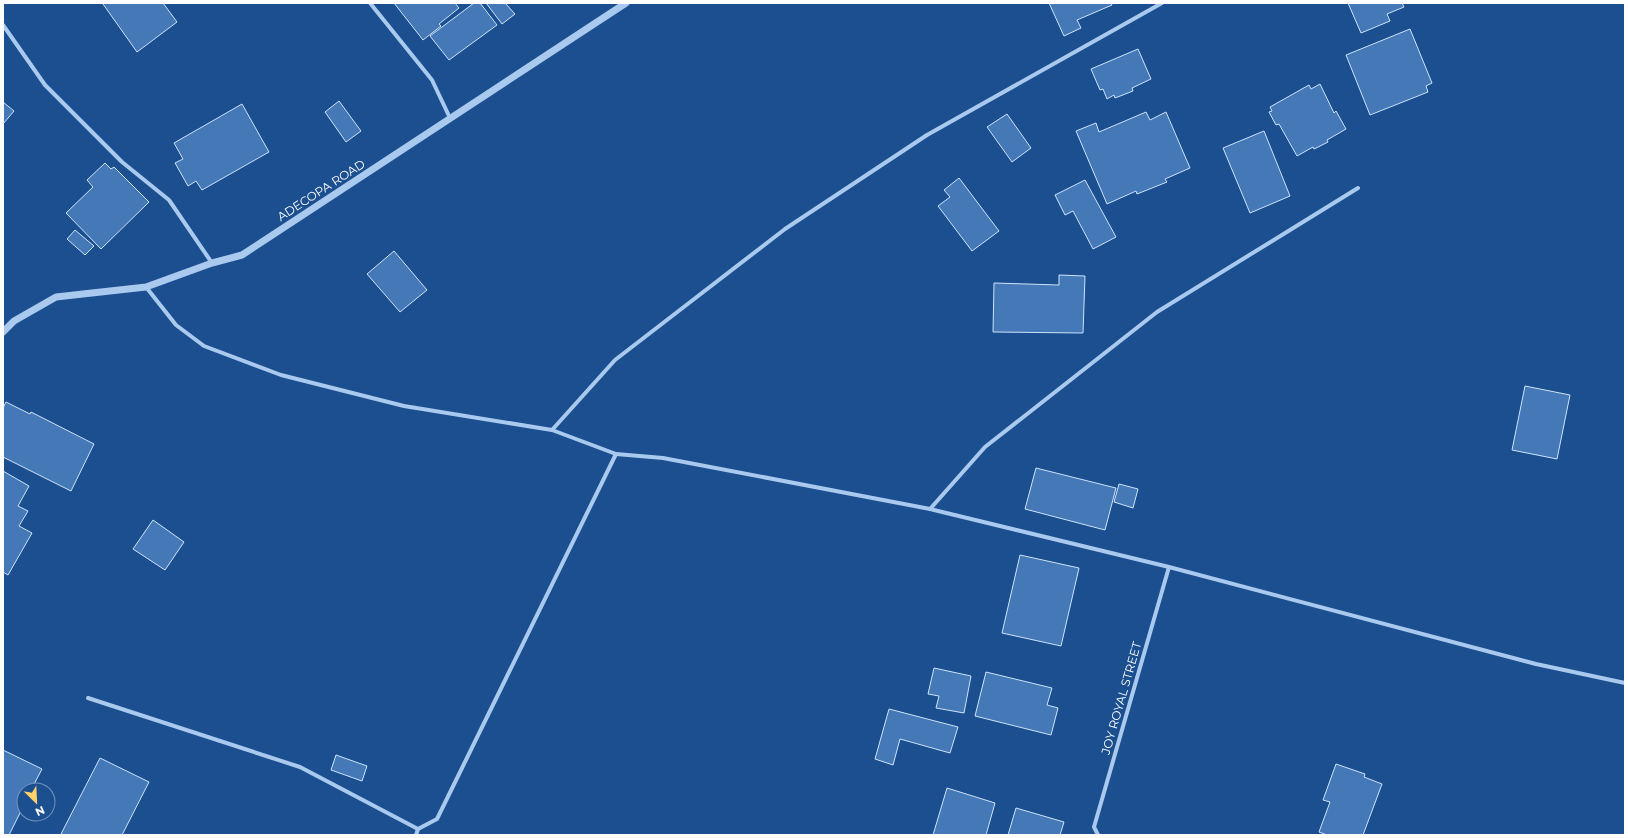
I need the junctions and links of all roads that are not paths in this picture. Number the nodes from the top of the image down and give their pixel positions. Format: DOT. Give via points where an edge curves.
graph roads {
  1 [pos="370,3"];
  2 [pos="626,3"];
  3 [pos="1162,3"];
  4 [pos="3,25"];
  5 [pos="450,118"];
  6 [pos="1358,188"];
  7 [pos="212,263"];
  8 [pos="146,287"];
  9 [pos="3,332"];
  10 [pos="552,430"];
  11 [pos="616,454"];
  12 [pos="930,509"];
  13 [pos="1169,567"];
  14 [pos="1625,683"];
  15 [pos="88,698"];
  16 [pos="418,829"];
  17 [pos="416,835"];
  18 [pos="1098,835"];
  1 -- 5 [label="street" via="432,80"];
  2 -- 5 [label="street, ADECOPA ROAD"];
  3 -- 10 [label="street" via="927,135 785,229 615,360"];
  4 -- 7 [label="street" via="45,85 122,162 169,200"];
  5 -- 7 [label="street, ADECOPA ROAD" via="242,255"];
  6 -- 12 [label="street" via="1157,312 985,447"];
  7 -- 8 [label="street, ADECOPA ROAD"];
  8 -- 9 [label="street, ADECOPA ROAD" via="56,297 14,321"];
  8 -- 10 [label="street" via="176,325 204,346 281,375 404,406"];
  10 -- 11 [label="street"];
  11 -- 12 [label="street" via="663,458"];
  11 -- 16 [label="street" via="437,819"];
  12 -- 13 [label="street"];
  13 -- 14 [label="street" via="1521,660"];
  13 -- 18 [label="street, JOY ROYAL STREET" via="1094,827"];
  15 -- 16 [label="street" via="300,768"];
  16 -- 17 [label="street"];
}
